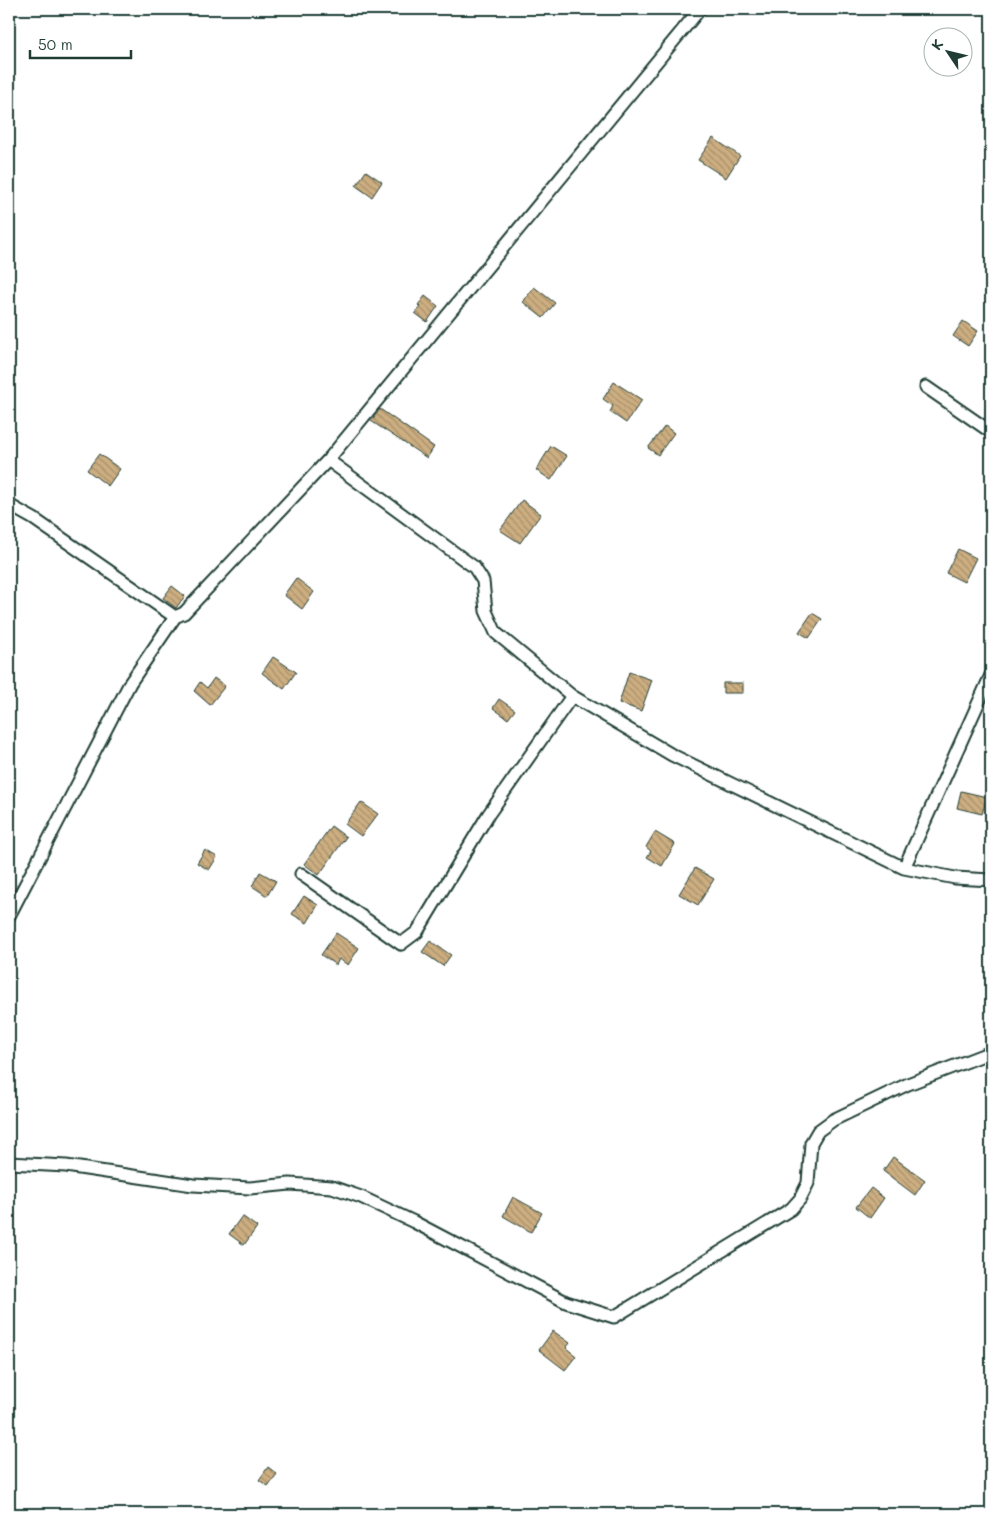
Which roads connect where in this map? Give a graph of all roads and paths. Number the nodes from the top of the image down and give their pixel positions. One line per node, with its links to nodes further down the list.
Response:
1 (700, 9): 4 (street)
2 (926, 387): 3 (street)
3 (991, 432)
4 (328, 460): 6 (street); 8 (street)
5 (9, 505): 6 (street)
6 (175, 617): 12 (street)
7 (991, 674): 9 (street)
8 (572, 696): 9 (street); 10 (street)
9 (904, 868): 11 (street)
10 (301, 874)
11 (991, 880)
12 (9, 916)
13 (991, 1052): 14 (street)
14 (9, 1163)

